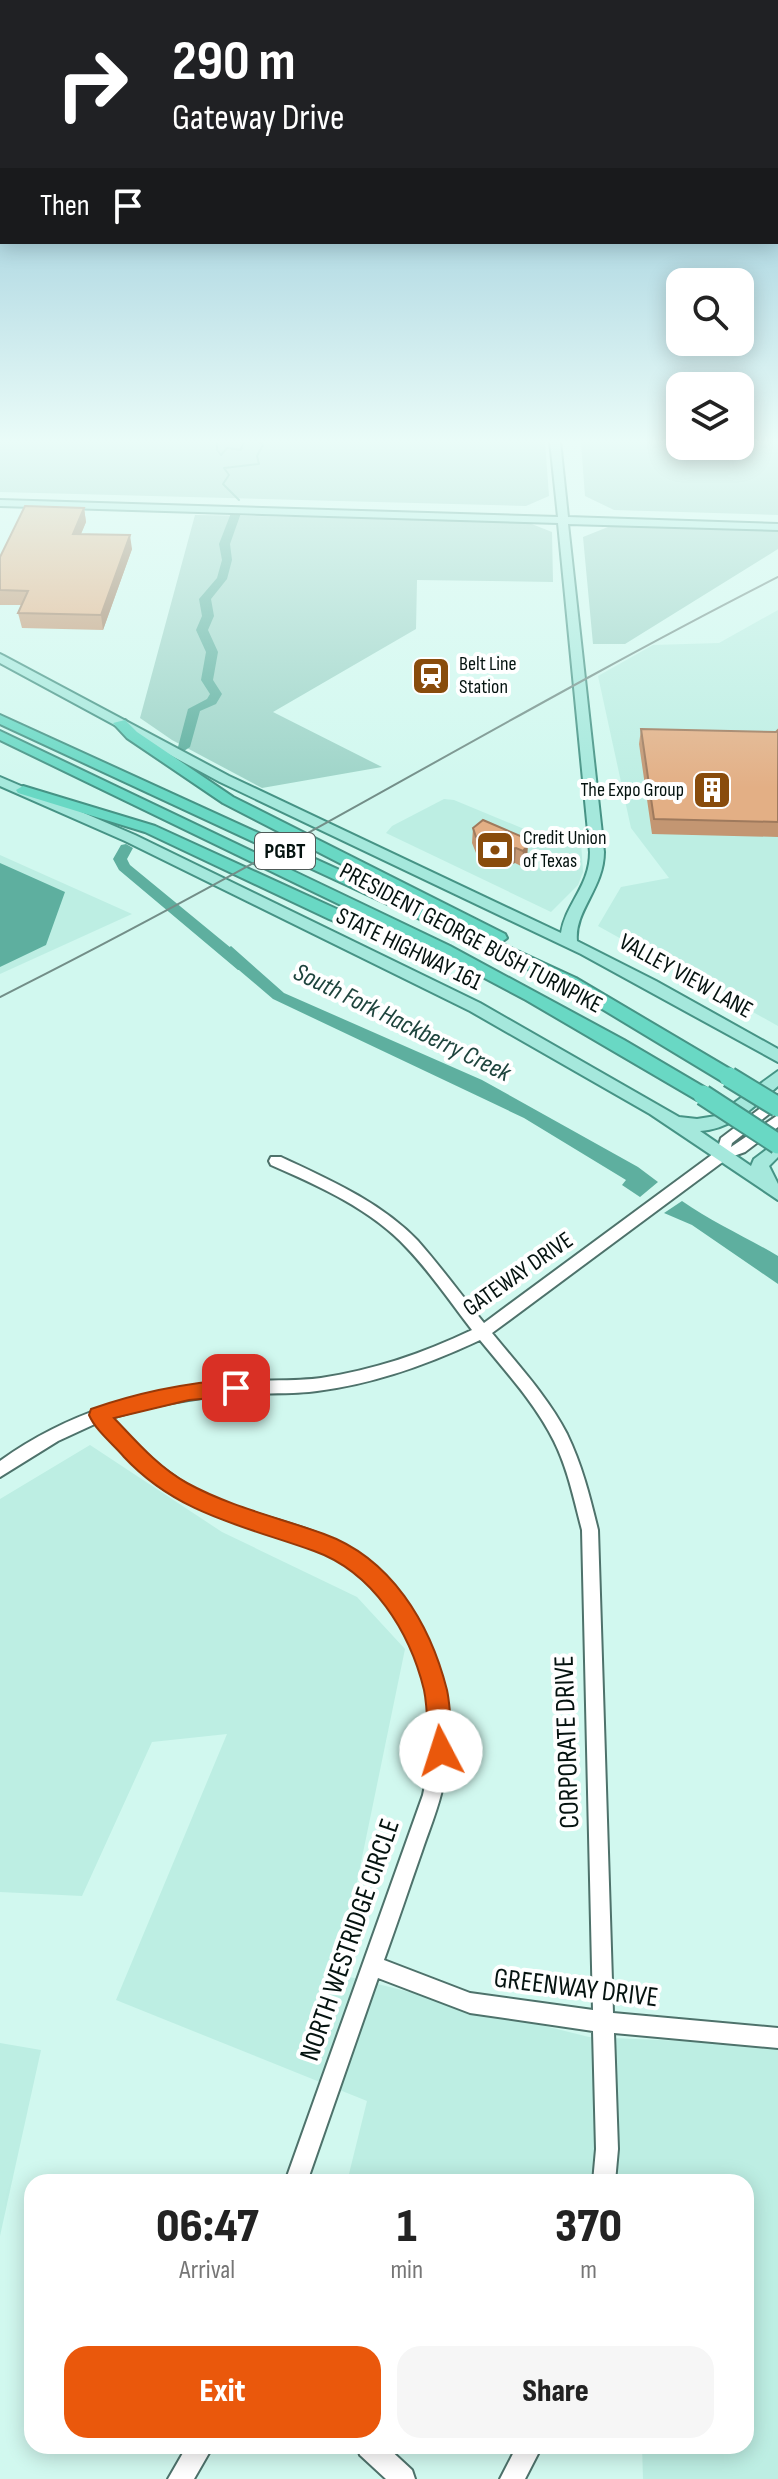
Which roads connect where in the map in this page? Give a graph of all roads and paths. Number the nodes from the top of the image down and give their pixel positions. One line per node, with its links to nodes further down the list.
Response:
1 (568, 557): 8 (main road)
2 (0, 658): 4 (main road)
3 (0, 719): 11 (highway, PRESIDENT GEORGE BUSH TURNPIKE / PGBT)
4 (120, 723): 9 (main road); 11 (highway)
5 (0, 735): 12 (highway, PRESIDENT GEORGE BUSH TURNPIKE / PGBT)
6 (0, 781): 7 (main road, STATE HIGHWAY 161)
7 (23, 790): 12 (highway); 17 (main road, STATE HIGHWAY 161)
8 (573, 915): 9 (main road); 10 (main road)
9 (534, 923): 10 (main road)
10 (570, 940): 13 (main road, VALLEY VIEW LANE)
11 (570, 982): 16 (highway, PRESIDENT GEORGE BUSH TURNPIKE / PGBT, bridge)
12 (557, 1009): 19 (highway, PRESIDENT GEORGE BUSH TURNPIKE / PGBT, bridge)
13 (778, 1056)
14 (778, 1077): 17 (main road)
15 (778, 1099): 20 (street, GATEWAY DRIVE)
16 (778, 1107)
17 (656, 1110): 20 (main road, STATE HIGHWAY 161)
18 (778, 1120): 20 (street, GATEWAY DRIVE)
19 (778, 1146): 22 (main road)
20 (723, 1154): 22 (main road, STATE HIGHWAY 161); 23 (street, GATEWAY DRIVE)
21 (276, 1161): 23 (street, CORPORATE DRIVE)
22 (774, 1190)
23 (484, 1331): 24 (street, GATEWAY DRIVE); 27 (street, CORPORATE DRIVE)
24 (99, 1415): 25 (street, GATEWAY DRIVE); 26 (street, NORTH WESTRIDGE CIRCLE)
25 (0, 1470)
26 (373, 1966): 27 (street, GREENWAY DRIVE); 29 (street, NORTH WESTRIDGE CIRCLE)
27 (604, 2022): 28 (street, GREENWAY DRIVE); 30 (street, CORPORATE DRIVE)
28 (778, 2038)
29 (299, 2174)
30 (605, 2174)
31 (196, 2454): 34 (street)
32 (377, 2454): 35 (street)
33 (526, 2454): 36 (street)
34 (180, 2479)
35 (403, 2479)
36 (512, 2479)

